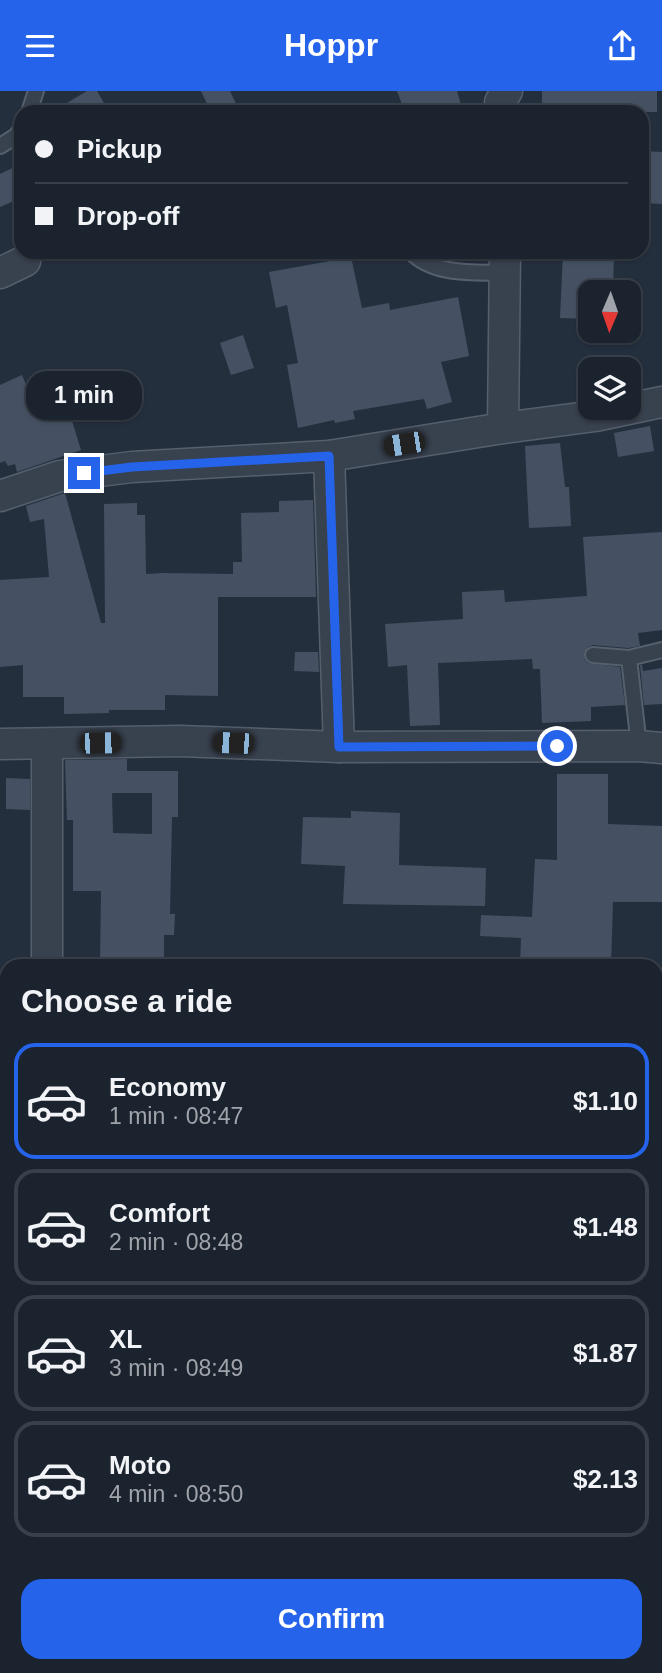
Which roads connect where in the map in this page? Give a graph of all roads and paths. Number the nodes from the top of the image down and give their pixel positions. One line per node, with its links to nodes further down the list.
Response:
1 (419, 259): 2 (lane)
2 (505, 262): 4 (street)
3 (662, 402): 4 (street)
4 (503, 428): 5 (street)
5 (329, 456): 6 (street); 12 (street)
6 (0, 496)
7 (662, 650): 9 (lane)
8 (593, 655): 9 (lane)
9 (629, 658): 13 (lane)
10 (0, 744): 11 (street)
11 (47, 744): 12 (street); 14 (street)
12 (339, 747): 13 (street)
13 (650, 747)
14 (47, 959)

